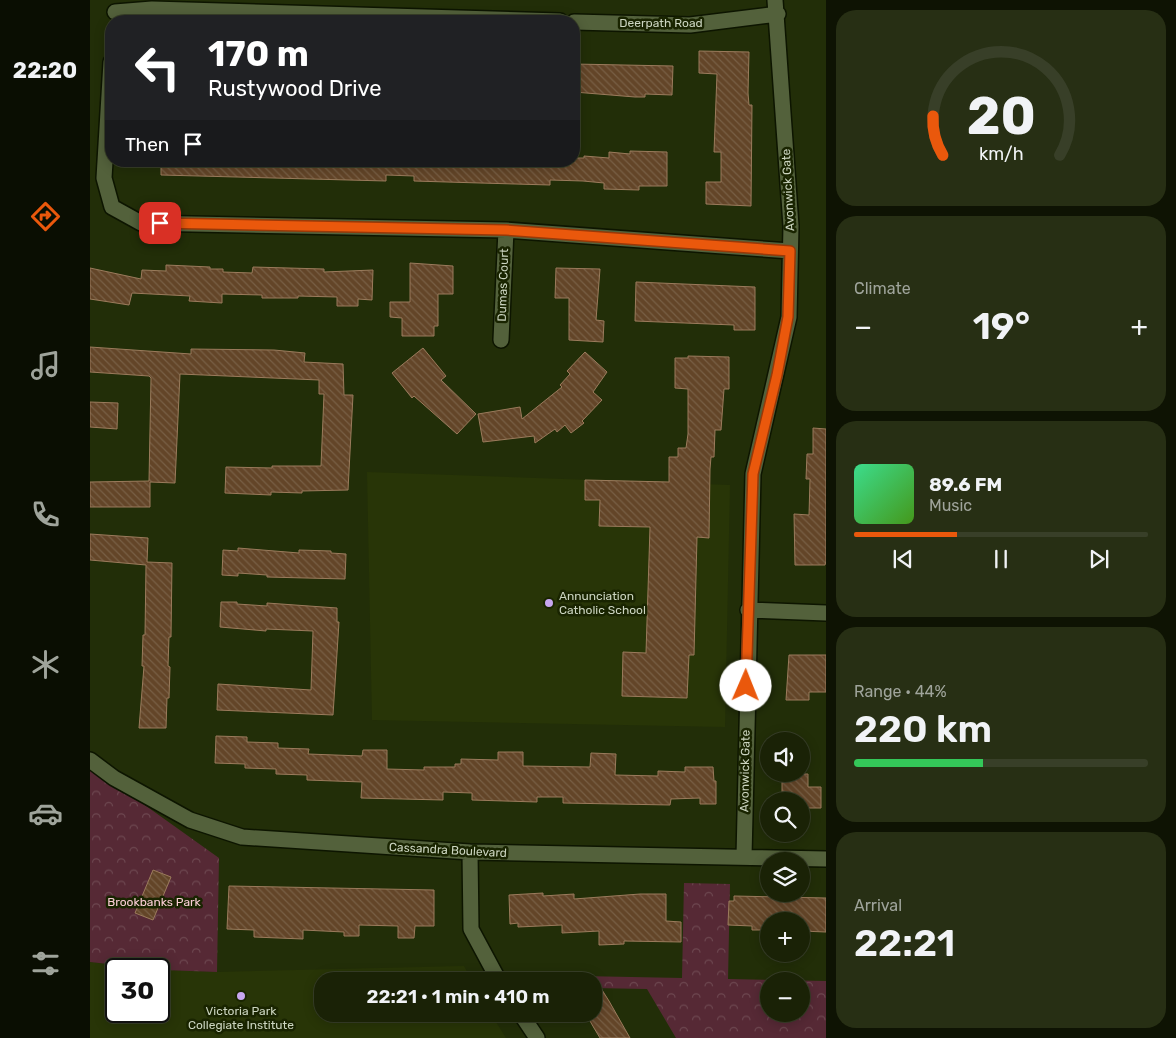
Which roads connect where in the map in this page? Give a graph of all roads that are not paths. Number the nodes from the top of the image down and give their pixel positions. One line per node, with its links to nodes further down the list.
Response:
1 (777, 7): 4 (street, Deerpath Road); 7 (street, Avonwick Gate)
2 (115, 11): 3 (street)
3 (356, 15)
4 (580, 22)
5 (105, 161): 6 (street)
6 (506, 230): 7 (street); 8 (street, Dumas Court)
7 (790, 251): 9 (street, Avonwick Gate)
8 (500, 340)
9 (748, 610): 10 (street); 13 (street, Avonwick Gate)
10 (826, 613)
11 (90, 760): 12 (street, Cassandra Boulevard)
12 (470, 852): 13 (street, Cassandra Boulevard); 15 (street)
13 (744, 856): 14 (street, Cassandra Boulevard)
14 (826, 859)
15 (494, 972)
16 (526, 1022): 17 (street)
17 (537, 1038)

